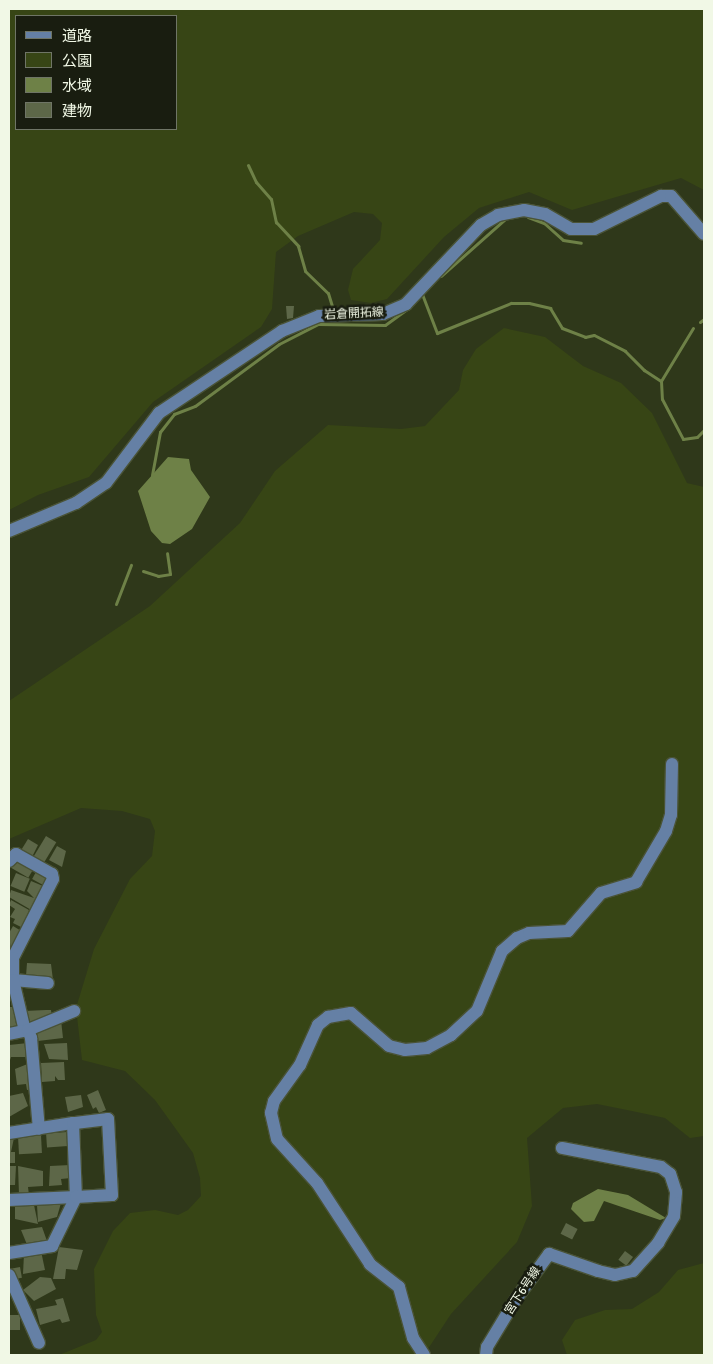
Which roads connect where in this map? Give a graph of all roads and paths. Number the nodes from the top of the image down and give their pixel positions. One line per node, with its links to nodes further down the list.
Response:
1 (704, 234): 2 (street, 岩倉開拓線)
2 (9, 531)
3 (672, 764): 20 (street)
4 (9, 861): 5 (street)
5 (11, 958): 6 (street)
6 (13, 980): 7 (street); 9 (street)
7 (48, 983)
8 (74, 1012): 9 (street)
9 (28, 1030): 10 (street); 12 (street)
10 (9, 1034)
11 (73, 1123): 12 (street); 15 (street); 15 (street)
12 (39, 1129): 13 (street)
13 (9, 1134)
14 (562, 1148): 21 (street, 宮下6号線)
15 (76, 1197): 16 (street); 17 (street)
16 (9, 1200)
17 (9, 1253)
18 (9, 1275): 19 (street)
19 (39, 1343)
20 (424, 1355)
21 (486, 1355)

